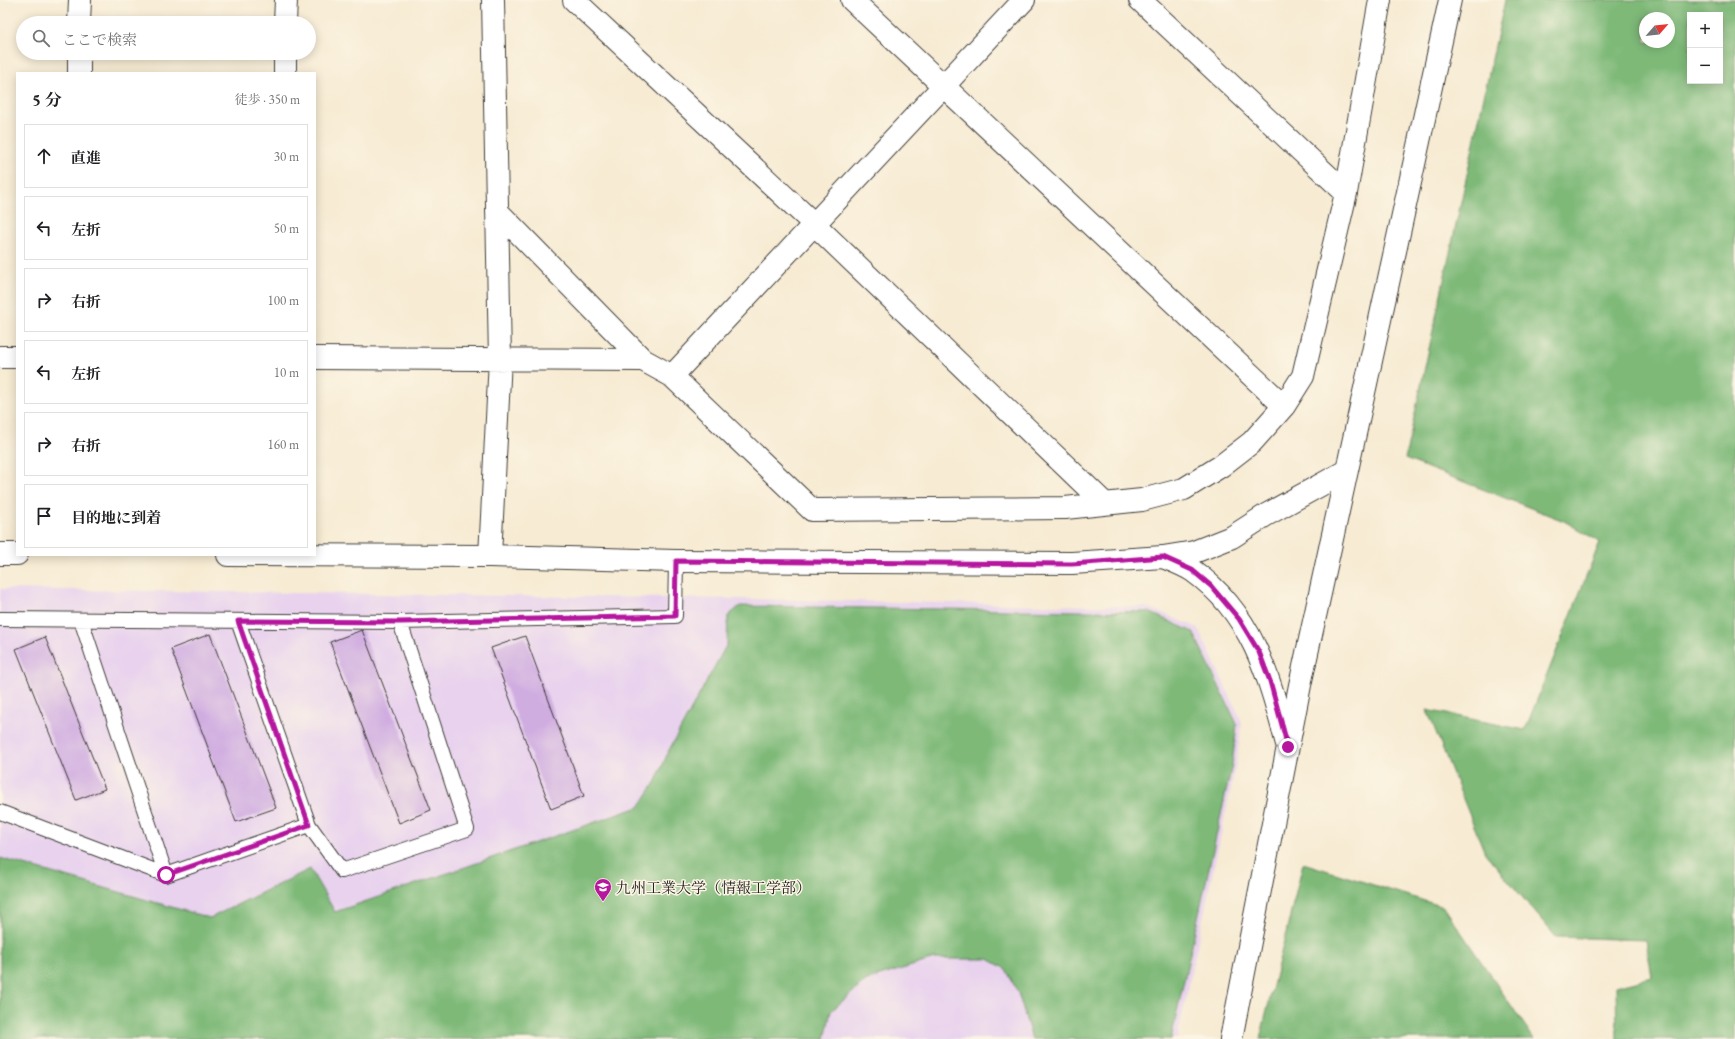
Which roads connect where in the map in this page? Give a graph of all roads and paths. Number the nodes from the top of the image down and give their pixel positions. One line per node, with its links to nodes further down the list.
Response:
1 (80, 0): 10 (street)
2 (286, 0): 11 (street)
3 (493, 0): 18 (street)
4 (574, 0): 19 (street)
5 (852, 0): 16 (street)
6 (1024, 0): 16 (street)
7 (1140, 0): 17 (street)
8 (1380, 0): 17 (street)
9 (1450, 0): 27 (street)
10 (80, 16)
11 (286, 16)
12 (79, 60): 14 (street)
13 (285, 60): 15 (street)
14 (79, 72)
15 (285, 72)
16 (943, 86): 19 (street); 26 (street)
17 (1346, 194): 26 (street)
18 (497, 211): 23 (street); 24 (street)
19 (814, 224): 25 (street); 28 (street)
20 (0, 357): 21 (street)
21 (16, 357)
22 (316, 358): 23 (street)
23 (500, 359): 24 (street); 32 (street)
24 (643, 360): 25 (street)
25 (672, 376): 28 (street)
26 (1284, 406): 28 (street)
27 (1346, 471): 33 (street); 39 (street)
28 (1105, 504)
29 (0, 554): 30 (street)
30 (16, 554)
31 (316, 555): 32 (street)
32 (490, 556): 34 (street)
33 (1163, 557): 34 (street); 39 (street)
34 (676, 561): 38 (lane)
35 (0, 619): 36 (lane)
36 (81, 620): 37 (lane); 42 (lane)
37 (238, 621): 38 (lane); 41 (lane)
38 (400, 622): 41 (lane)
39 (1288, 747): 43 (street)
40 (0, 812): 42 (lane)
41 (309, 825): 42 (lane)
42 (166, 875)
43 (1231, 1039)

